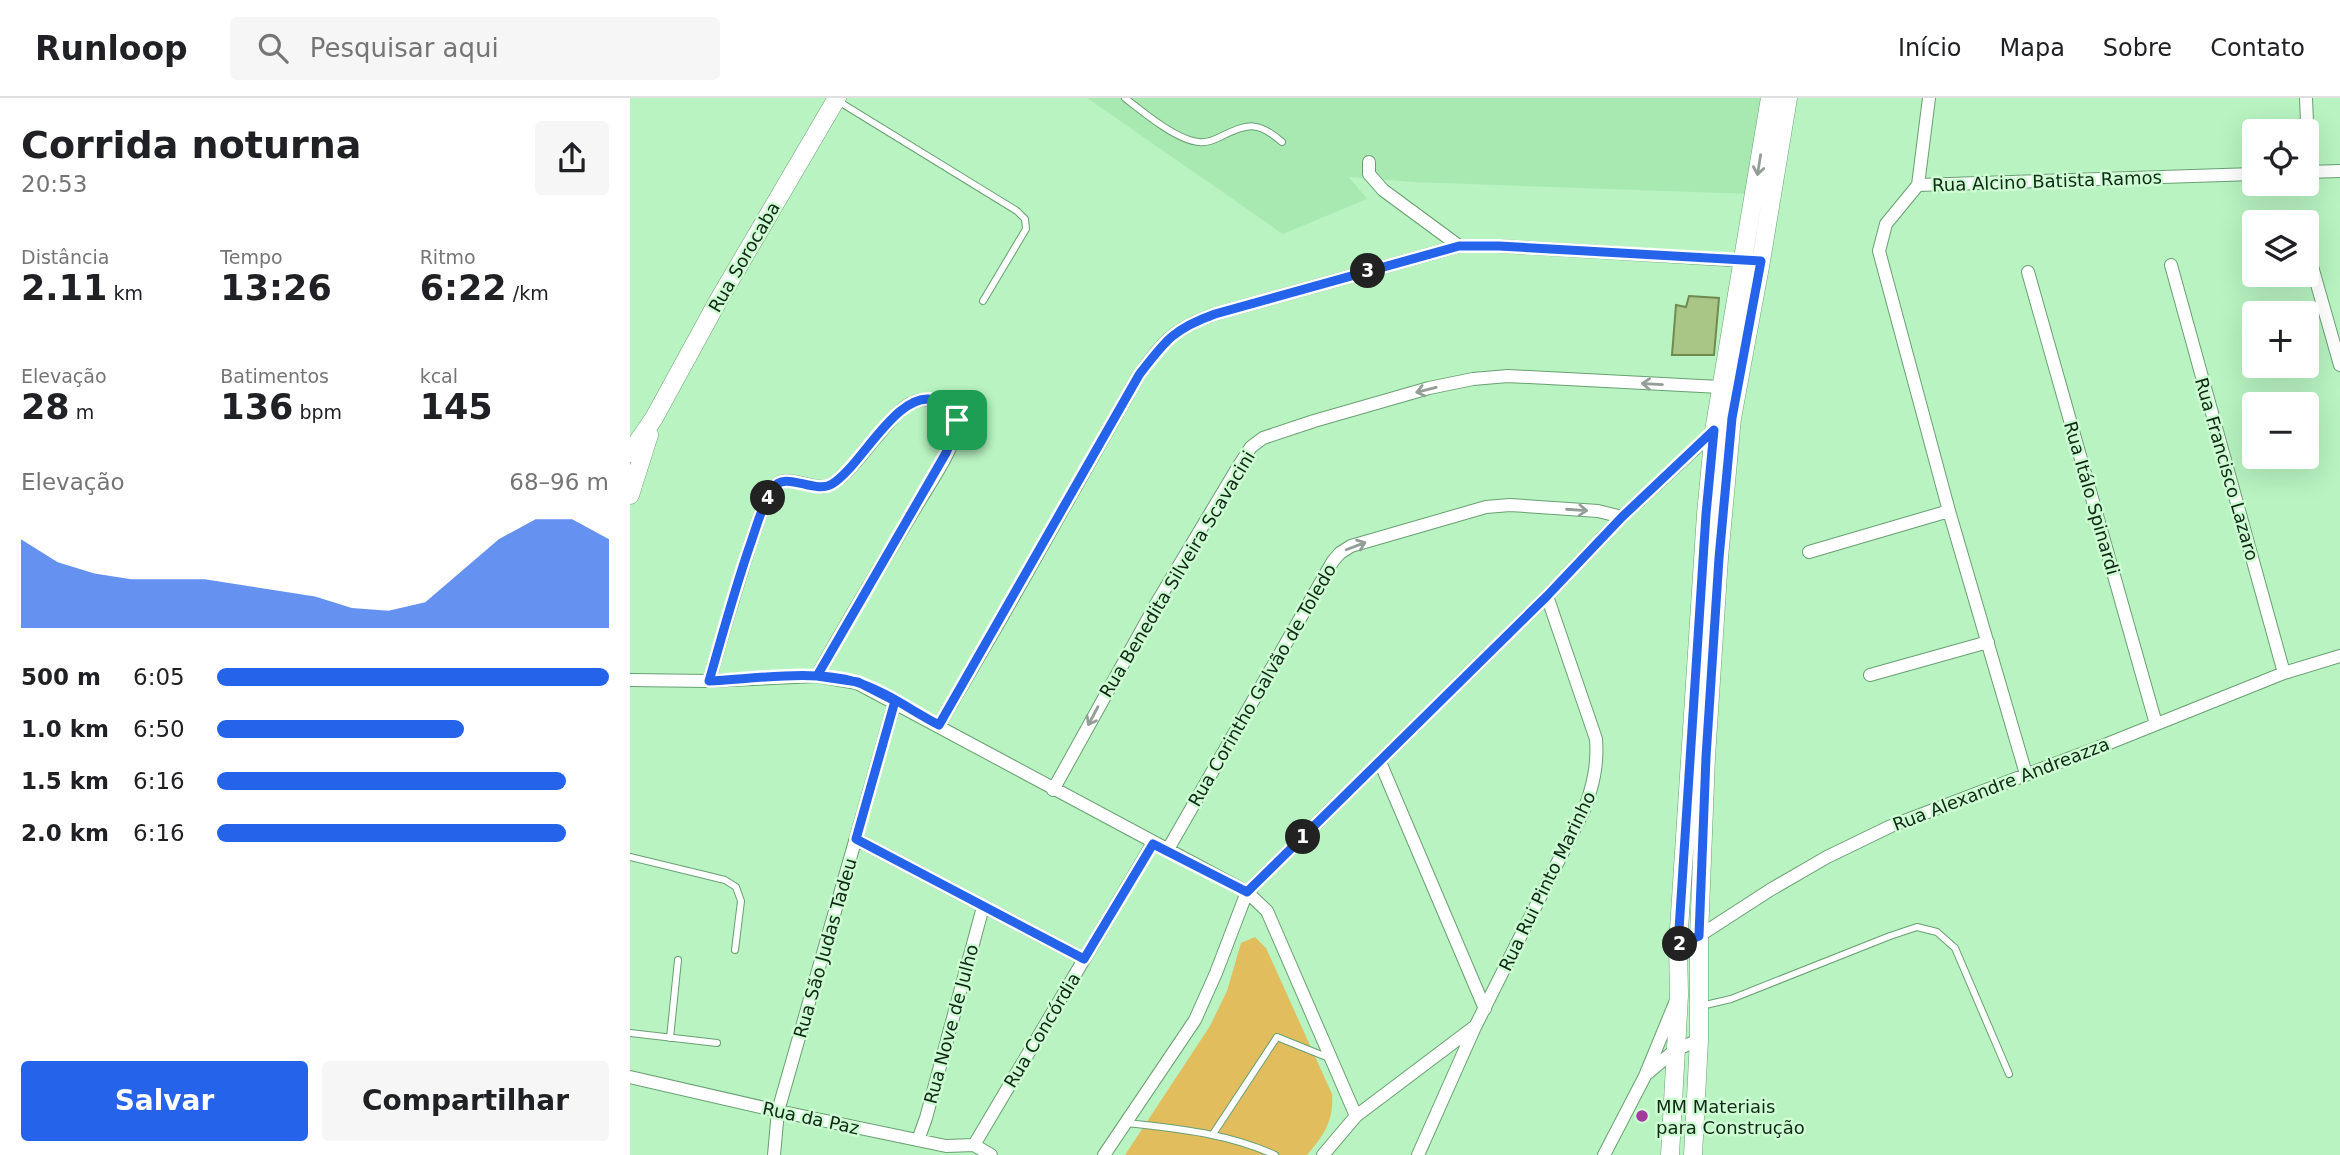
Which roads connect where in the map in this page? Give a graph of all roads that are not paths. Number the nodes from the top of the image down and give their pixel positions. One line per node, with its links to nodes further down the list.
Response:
1 (1125, 98): 8 (lane)
2 (1770, 98): 15 (main road, one-way to 15)
3 (1788, 98): 15 (main road)
4 (1929, 98): 13 (street)
5 (2306, 98): 7 (street)
6 (837, 99): 19 (lane); 22 (main road, Rua Sorocaba)
7 (2307, 119)
8 (1282, 142)
9 (1369, 162): 14 (street)
10 (2340, 171): 11 (street)
11 (2319, 172)
12 (2242, 174): 13 (street, Rua Alcino Batista Ramos)
13 (1918, 185): 26 (street, Rua Alcino Batista Ramos)
14 (1459, 246): 15 (street); 39 (street)
15 (1752, 261): 21 (main road); 49 (main road)
16 (2171, 265): 32 (street, Rua Francisco Lazaro)
17 (2028, 272): 38 (street, Rua Itálo Spinardi)
18 (2318, 287): 20 (street)
19 (983, 301)
20 (2340, 365)
21 (1720, 387): 23 (main road); 42 (street, Rua Benedita Silveira Scavacini, one-way to 42)
22 (654, 418): 24 (main road, Rua Sorocaba); 25 (main road, Rua Sorocaba)
23 (1714, 430): 27 (street); 50 (main road)
24 (630, 453)
25 (630, 495)
26 (1949, 511): 28 (street); 30 (street)
27 (1622, 517): 29 (street); 45 (street, Rua Corintho Galvão de Toledo, one-way to 27)
28 (1809, 552)
29 (1547, 596): 40 (street); 56 (street, Rua Rui Pinto Marinho)
30 (1988, 642): 33 (street); 41 (street)
31 (2340, 656): 32 (street, Rua Alexandre Andreazza)
32 (2284, 673): 38 (street, Rua Alexandre Andreazza)
33 (1870, 675)
34 (817, 676): 36 (street); 36 (street); 37 (street)
35 (630, 680): 36 (street)
36 (709, 681)
37 (895, 701): 39 (street); 43 (street, Rua São Judas Tadeu)
38 (2156, 724): 41 (street, Rua Alexandre Andreazza)
39 (939, 725): 42 (street)
40 (1380, 762): 47 (street); 56 (street)
41 (2026, 774): 49 (street, Rua Alexandre Andreazza)
42 (1054, 790): 44 (street)
43 (856, 839): 48 (street); 67 (street, Rua São Judas Tadeu)
44 (1153, 844): 45 (street); 52 (street, Rua Concórdia)
45 (1167, 851): 47 (street)
46 (630, 857): 51 (lane)
47 (1247, 892): 63 (street); 69 (street)
48 (983, 907): 52 (street); 71 (street, Rua Nove de Julho)
49 (1699, 936): 50 (street, Rua Alexandre Andreazza); 55 (main road)
50 (1678, 945): 54 (main road)
51 (735, 950)
52 (1084, 959): 72 (street, Rua Concórdia)
53 (678, 960): 59 (lane)
54 (1679, 995): 62 (main road); 65 (street)
55 (1699, 1006): 60 (main road); 64 (lane)
56 (1485, 1009): 57 (street, Rua Rui Pinto Marinho)
57 (1475, 1027): 68 (street); 79 (street, Rua Rui Pinto Marinho)
58 (630, 1033): 59 (lane)
59 (670, 1038): 61 (lane)
60 (1699, 1040): 62 (street); 82 (main road)
61 (717, 1043)
62 (1675, 1050): 65 (street); 81 (main road)
63 (1331, 1059): 68 (street); 70 (lane)
64 (2009, 1074)
65 (1645, 1076): 80 (street)
66 (630, 1077): 67 (street, Rua da Paz)
67 (778, 1111): 71 (street, Rua da Paz); 74 (street, Rua São Judas Tadeu)
68 (1356, 1116): 78 (street)
69 (1125, 1123): 70 (lane); 76 (street)
70 (1213, 1134): 77 (lane)
71 (918, 1140): 73 (street, Rua da Paz)
72 (974, 1145): 73 (street, Rua da Paz); 75 (street)
73 (945, 1151)
74 (774, 1155)
75 (990, 1155)
76 (1104, 1155)
77 (1275, 1155)
78 (1323, 1155)
79 (1418, 1155)
80 (1604, 1155)
81 (1670, 1155)
82 (1693, 1155)

